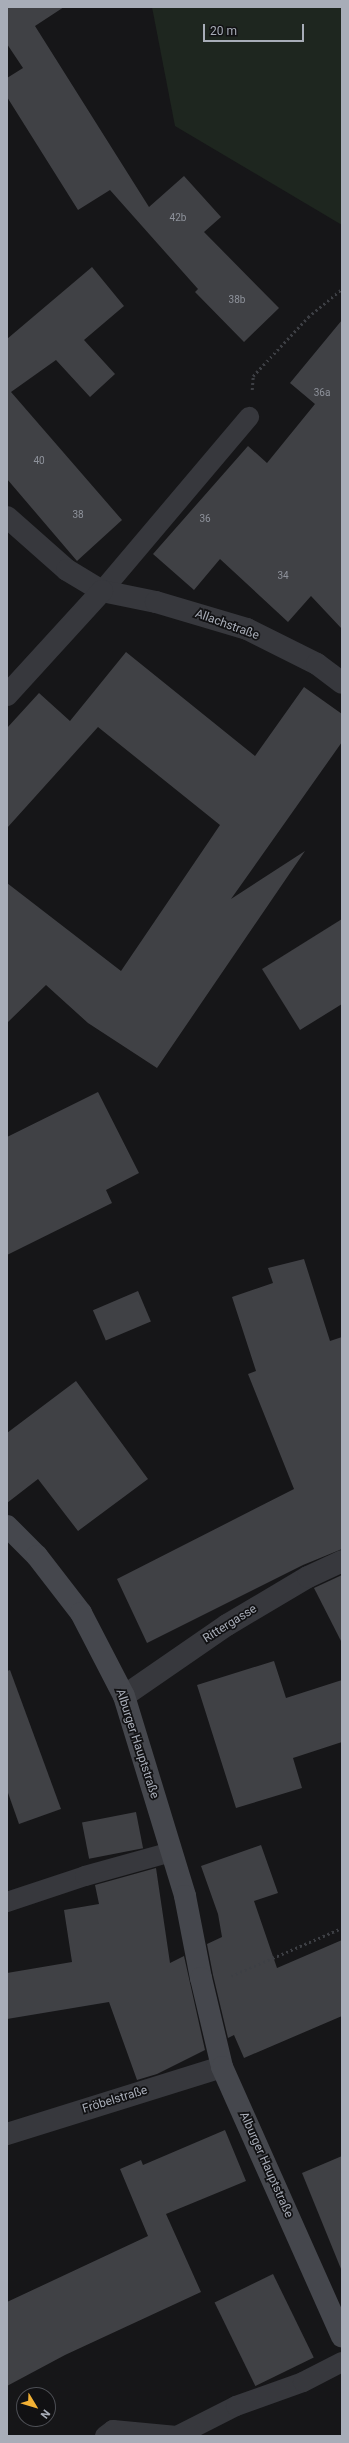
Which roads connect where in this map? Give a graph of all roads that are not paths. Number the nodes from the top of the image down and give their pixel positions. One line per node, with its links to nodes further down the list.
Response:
1 (249, 417): 3 (lane)
2 (7, 517): 3 (street, Allachstraße)
3 (102, 591): 4 (street, Allachstraße); 5 (street)
4 (342, 683)
5 (7, 695)
6 (7, 1526): 8 (street, Alburger Hauptstraße)
7 (342, 1561): 8 (street, Rittergasse)
8 (124, 1696): 9 (street, Alburger Hauptstraße)
9 (171, 1852): 10 (lane); 11 (street, Alburger Hauptstraße)
10 (7, 1902)
11 (222, 2067): 12 (street, Fröbelstraße); 13 (street, Alburger Hauptstraße)
12 (7, 2134)
13 (342, 2337)
14 (342, 2362): 15 (lane)
15 (105, 2436)

